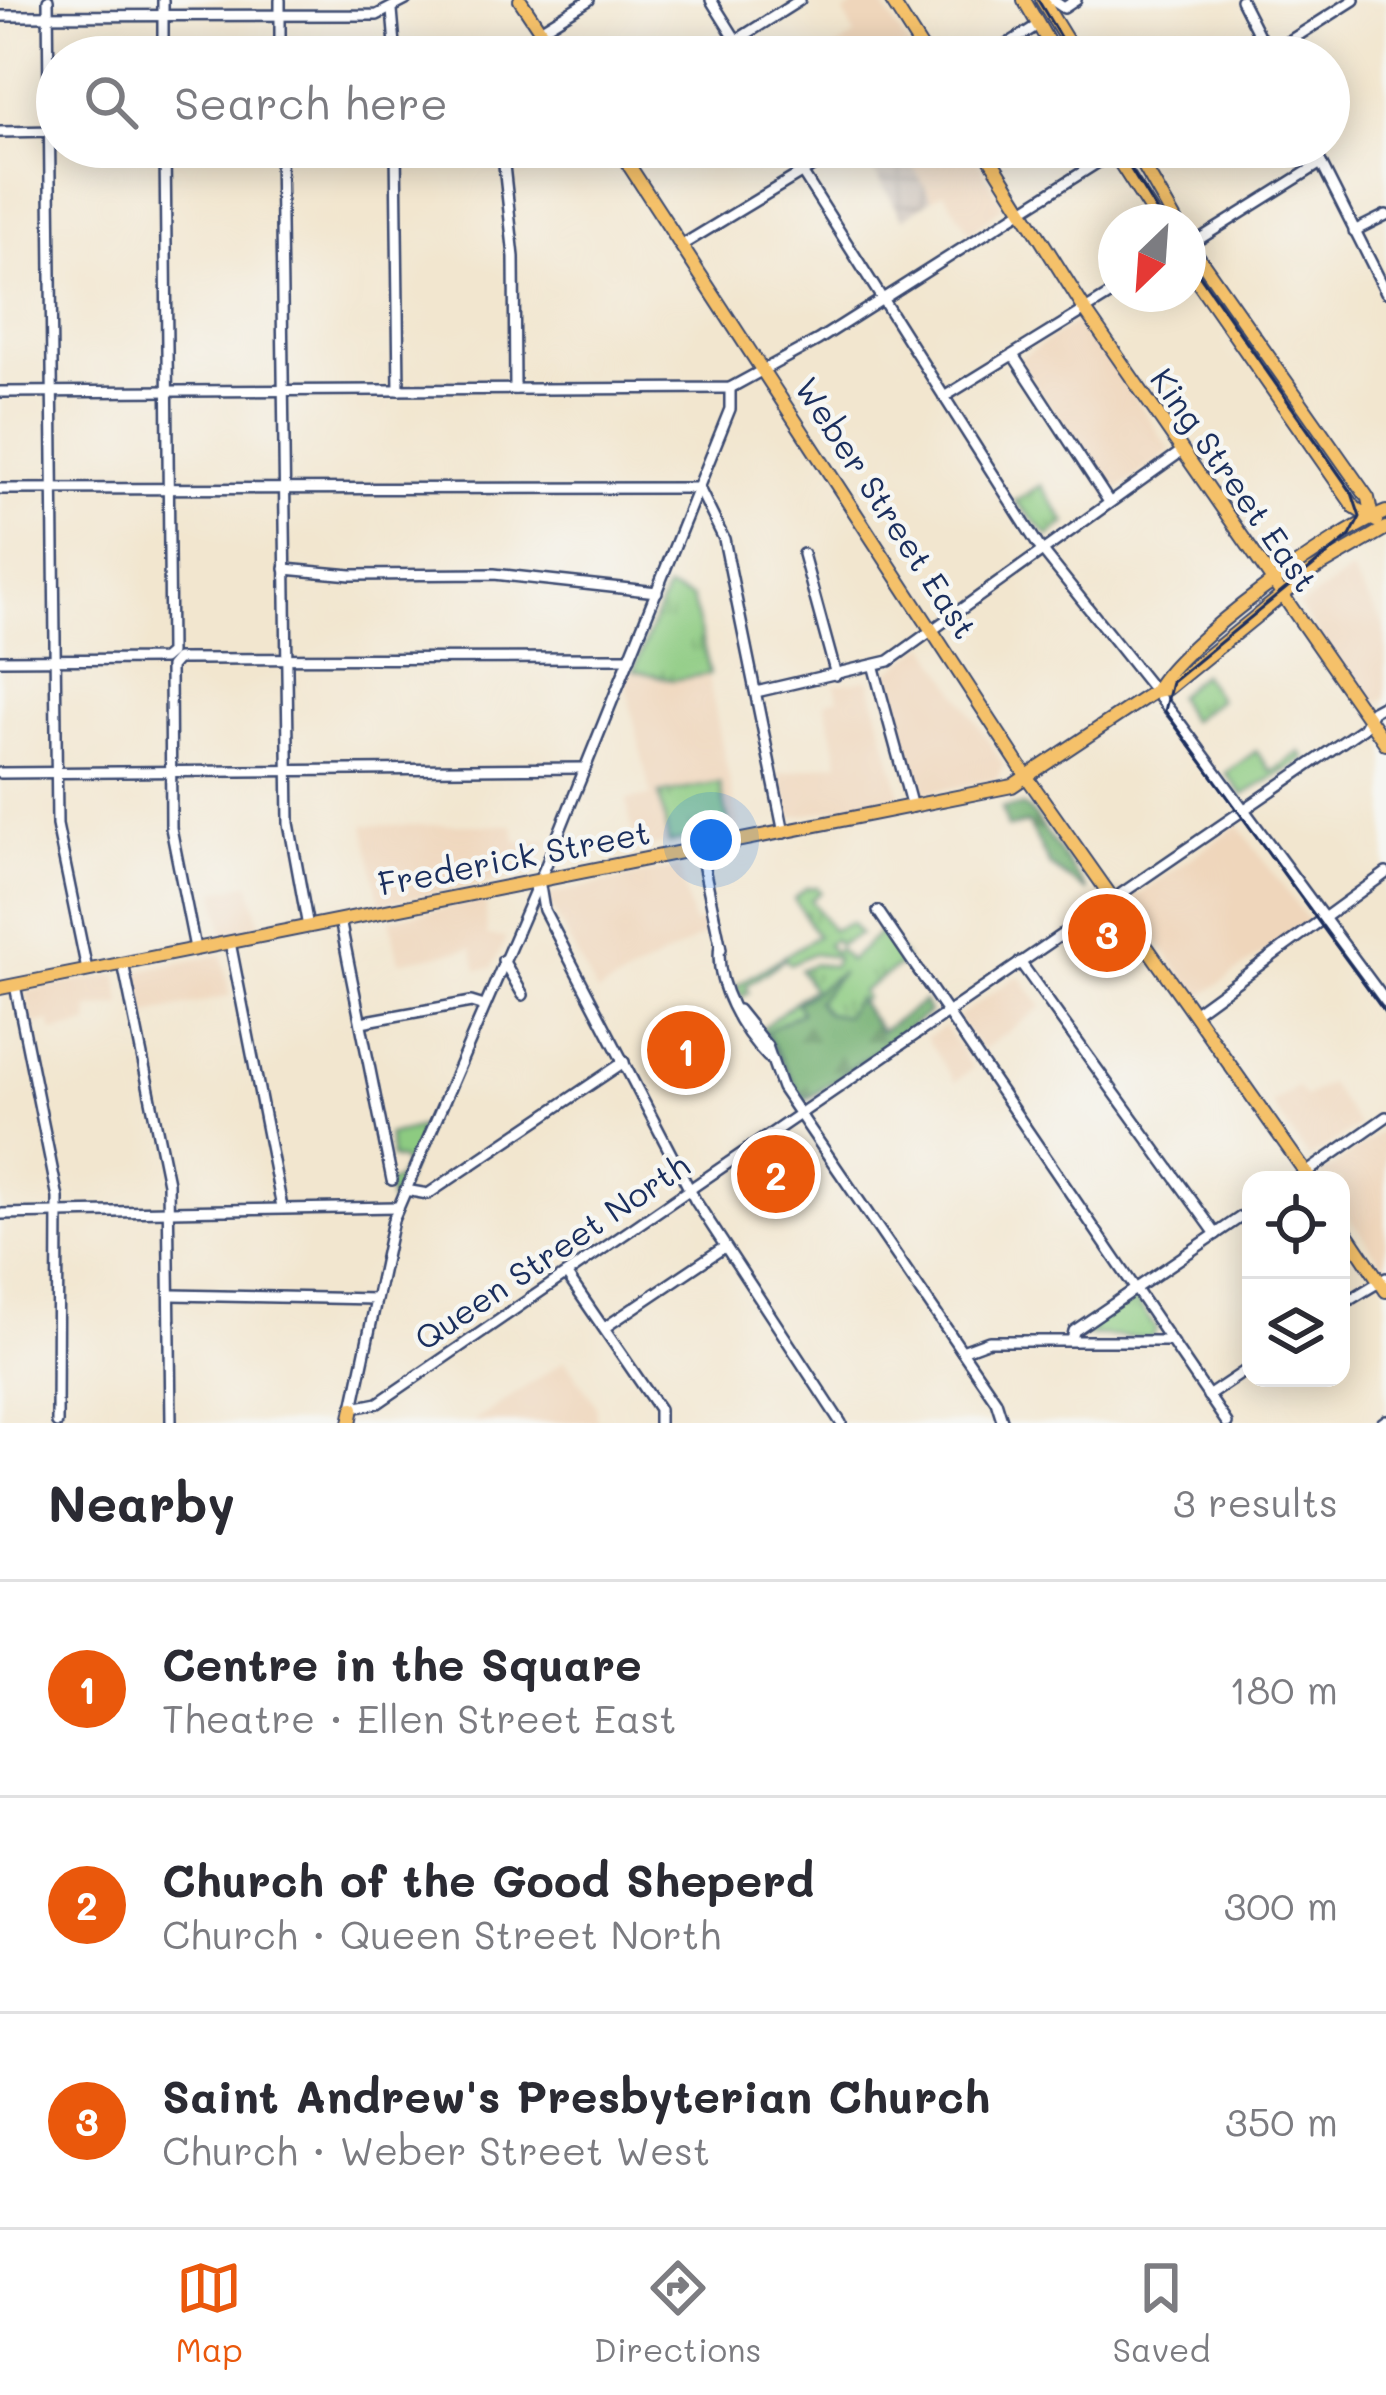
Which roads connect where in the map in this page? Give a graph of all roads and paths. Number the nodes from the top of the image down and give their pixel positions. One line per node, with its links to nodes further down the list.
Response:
1 (48, 0): 20 (street)
2 (163, 0): 18 (street)
3 (280, 0): 17 (street)
4 (406, 0): 16 (street)
5 (520, 0): 22 (main road)
6 (589, 0): 22 (street)
7 (711, 0): 28 (street)
8 (800, 0): 29 (street)
9 (891, 0): 30 (main road)
10 (1024, 0): 21 (main road)
11 (1042, 0): 33 (main road)
12 (1052, 0): 13 (street)
13 (1076, 0)
14 (1240, 0): 34 (street)
15 (1354, 0): 35 (street)
16 (392, 10): 17 (street); 26 (street)
17 (280, 14): 18 (street); 25 (street)
18 (163, 15): 20 (street); 24 (street)
19 (0, 16): 20 (street)
20 (48, 16): 23 (street)
21 (1038, 25): 31 (street); 32 (main road)
22 (540, 30): 27 (main road)
23 (49, 36)
24 (164, 36)
25 (280, 36)
26 (394, 36)
27 (544, 36)
28 (734, 36)
29 (742, 36)
30 (914, 36)
31 (1020, 36)
32 (1045, 36)
33 (1064, 36)
34 (1257, 36)
35 (1298, 36)
36 (0, 132): 37 (street)
37 (36, 132)
38 (53, 168): 74 (street)
39 (165, 168): 72 (street)
40 (280, 168): 70 (street)
41 (396, 168): 71 (street)
42 (504, 168): 69 (street)
43 (631, 168): 59 (main road, Weber Street East)
44 (799, 168): 52 (street)
45 (810, 168): 52 (street)
46 (996, 168): 55 (main road, King Street East)
47 (1087, 168): 55 (street)
48 (1126, 168): 53 (main road)
49 (1145, 168): 54 (main road)
50 (1313, 168): 58 (street)
51 (1323, 168): 57 (street)
52 (802, 173): 59 (street); 63 (street)
53 (1147, 204)
54 (1166, 204)
55 (1023, 211): 63 (street); 65 (main road, King Street East)
56 (1386, 215): 57 (street)
57 (1354, 230): 61 (street)
58 (1206, 233)
59 (682, 245): 67 (main road, Weber Street East)
60 (1206, 267): 84 (main road)
61 (1386, 292)
62 (1206, 294): 83 (main road)
63 (881, 300): 67 (street); 75 (street)
64 (1098, 302): 65 (street)
65 (1084, 310): 66 (street); 76 (main road, King Street East)
66 (1013, 355): 75 (street); 82 (street)
67 (763, 367): 68 (street); 93 (main road, Weber Street East)
68 (730, 388): 69 (street); 78 (street)
69 (515, 389): 71 (street)
70 (284, 390): 71 (street); 72 (street); 77 (street)
71 (399, 390)
72 (168, 391): 74 (street); 81 (street)
73 (0, 392): 74 (street)
74 (52, 393): 80 (street)
75 (944, 397): 87 (street)
76 (1182, 452): 82 (street); 90 (main road, King Street East)
77 (285, 487): 78 (street); 81 (street); 89 (street)
78 (699, 488): 91 (street); 101 (street)
79 (0, 489): 80 (street)
80 (53, 489): 81 (street); 95 (street)
81 (168, 489): 96 (street)
82 (1109, 502): 87 (street)
83 (1355, 508): 84 (main road); 85 (main road)
84 (1379, 515): 85 (main road, Frederick Street); 86 (main road)
85 (1353, 524): 90 (main road, Frederick Street)
86 (1385, 529): 92 (main road, Frederick Street)
87 (1043, 551): 93 (street); 102 (street)
88 (803, 554): 100 (street)
89 (285, 569): 91 (street); 98 (street)
90 (1273, 583): 92 (main road, King Street East); 102 (main road, Frederick Street)
91 (657, 592): 94 (street)
92 (1282, 596): 102 (main road, Frederick Street); 104 (main road, King Street East)
93 (933, 630): 99 (street); 111 (main road, Weber Street East)
94 (630, 658): 98 (street); 106 (street)
95 (54, 659): 96 (street); 97 (street); 108 (street)
96 (170, 659): 98 (street); 109 (street)
97 (0, 660)
98 (287, 660): 107 (street)
99 (874, 668): 100 (street); 113 (street)
100 (836, 675): 101 (street)
101 (756, 692): 114 (street)
102 (1154, 692): 111 (main road, Frederick Street); 112 (street)
103 (1386, 704): 104 (street, Queen Street North)
104 (1368, 719): 105 (main road, King Street East); 112 (street, Queen Street North)
105 (1386, 744)
106 (584, 768): 107 (street); 117 (street)
107 (287, 770): 109 (street); 124 (street)
108 (55, 772): 109 (street); 110 (street); 130 (street)
109 (171, 772): 126 (street)
110 (0, 773)
111 (1029, 780): 113 (main road, Frederick Street); 118 (main road, Weber Street East)
112 (1243, 807): 118 (street, Queen Street North); 122 (street)
113 (912, 808): 114 (main road, Frederick Street)
114 (784, 832): 115 (main road, Frederick Street)
115 (700, 849): 117 (main road, Frederick Street); 140 (street)
116 (1386, 872): 122 (street)
117 (539, 880): 119 (street); 121 (street); 123 (main road, Frederick Street)
118 (1113, 897): 128 (street, Queen Street North); 136 (main road, Weber Street East)
119 (544, 910): 121 (street); 139 (street)
120 (878, 910): 137 (street)
121 (523, 911): 127 (street)
122 (1325, 918): 134 (street); 136 (street)
123 (340, 920): 124 (main road, Frederick Street); 138 (street)
124 (308, 927): 125 (main road, Frederick Street)
125 (230, 942): 126 (main road, Frederick Street); 147 (street)
126 (195, 948): 129 (main road, Frederick Street)
127 (503, 960): 133 (street); 135 (street)
128 (1020, 962): 137 (street, Queen Street North); 153 (street)
129 (123, 963): 130 (main road, Frederick Street); 149 (street)
130 (87, 970): 131 (main road, Frederick Street)
131 (15, 985): 132 (main road, Frederick Street); 151 (street)
132 (0, 988)
133 (523, 994)
134 (1386, 1002)
135 (484, 1006): 138 (street); 145 (street)
136 (1195, 1012): 142 (main road, Weber Street East)
137 (947, 1013): 140 (street, Queen Street North); 158 (street)
138 (361, 1022): 144 (street)
139 (624, 1062): 145 (street); 146 (street)
140 (801, 1115): 146 (street, Queen Street North); 165 (street)
141 (1386, 1117): 143 (street)
142 (1299, 1171)
143 (1313, 1171)
144 (392, 1180)
145 (405, 1190): 148 (street)
146 (691, 1191): 155 (street); 156 (street, Queen Street North)
147 (282, 1207): 148 (street); 149 (street)
148 (398, 1207): 160 (street)
149 (171, 1211): 151 (street); 159 (street)
150 (0, 1214): 151 (street)
151 (58, 1214): 169 (street)
152 (1242, 1216): 153 (street)
153 (1216, 1234): 158 (street)
154 (1350, 1237): 157 (main road)
155 (723, 1247): 162 (street); 172 (street)
156 (567, 1275): 162 (street); 168 (street, Queen Street North)
157 (1384, 1283): 161 (street)
158 (1135, 1289): 163 (street); 164 (street)
159 (172, 1295): 160 (street); 170 (street)
160 (375, 1298): 168 (street)
161 (1350, 1300)
162 (604, 1328): 171 (street)
163 (1072, 1340): 164 (street); 165 (street)
164 (1170, 1341): 167 (street)
165 (962, 1351): 173 (street)
166 (1242, 1372): 167 (street)
167 (1208, 1396): 174 (street)
168 (351, 1416)
169 (57, 1423)
170 (171, 1423)
171 (659, 1423)
172 (841, 1423)
173 (1003, 1423)
174 (1227, 1423)

